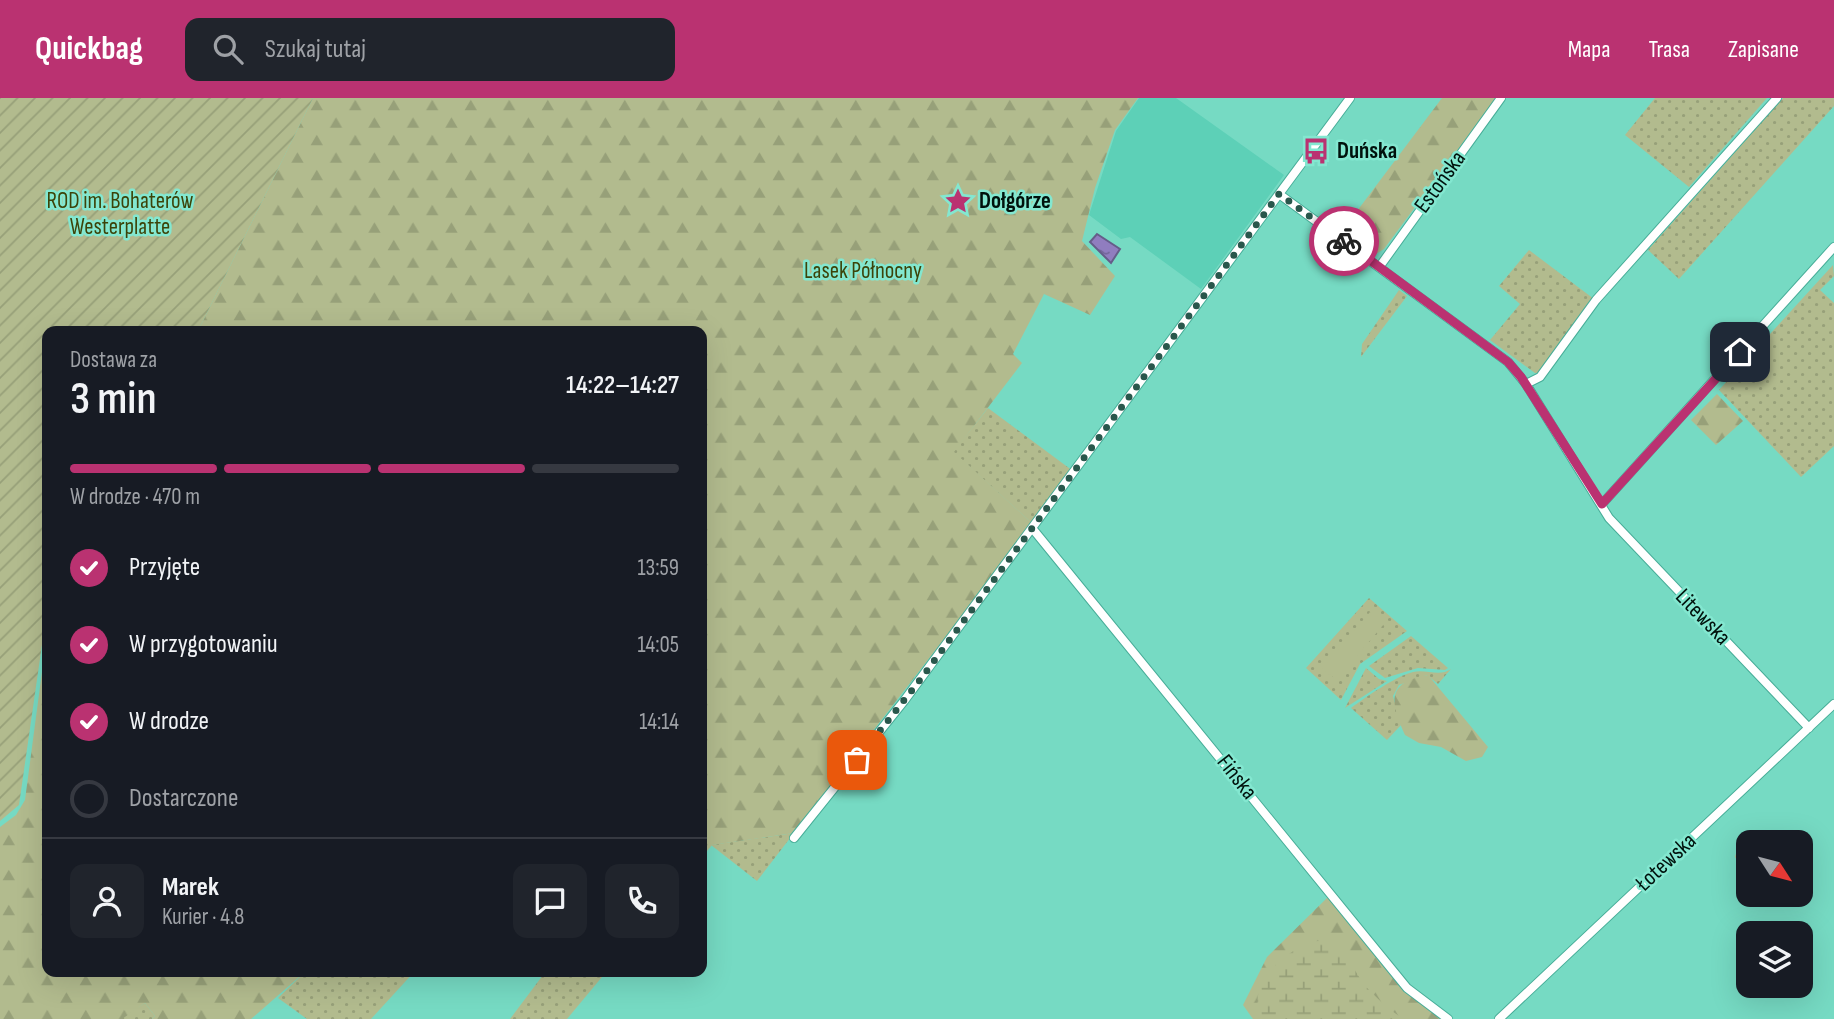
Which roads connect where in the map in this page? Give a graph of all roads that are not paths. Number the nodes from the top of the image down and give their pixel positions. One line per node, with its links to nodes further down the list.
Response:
1 (1350, 98): 4 (street)
2 (1501, 98): 6 (street, Estońska)
3 (1777, 98): 7 (street)
4 (1279, 194): 6 (street); 9 (street)
5 (1834, 247): 8 (street)
6 (1380, 266): 7 (street)
7 (1526, 384): 8 (street)
8 (1602, 504): 11 (street, Litewska)
9 (1032, 528): 12 (street); 13 (street, Fińska)
10 (1834, 704): 11 (street, Łotewska)
11 (1809, 728): 14 (street, Łotewska)
12 (794, 838)
13 (1448, 1019)
14 (1499, 1019)

